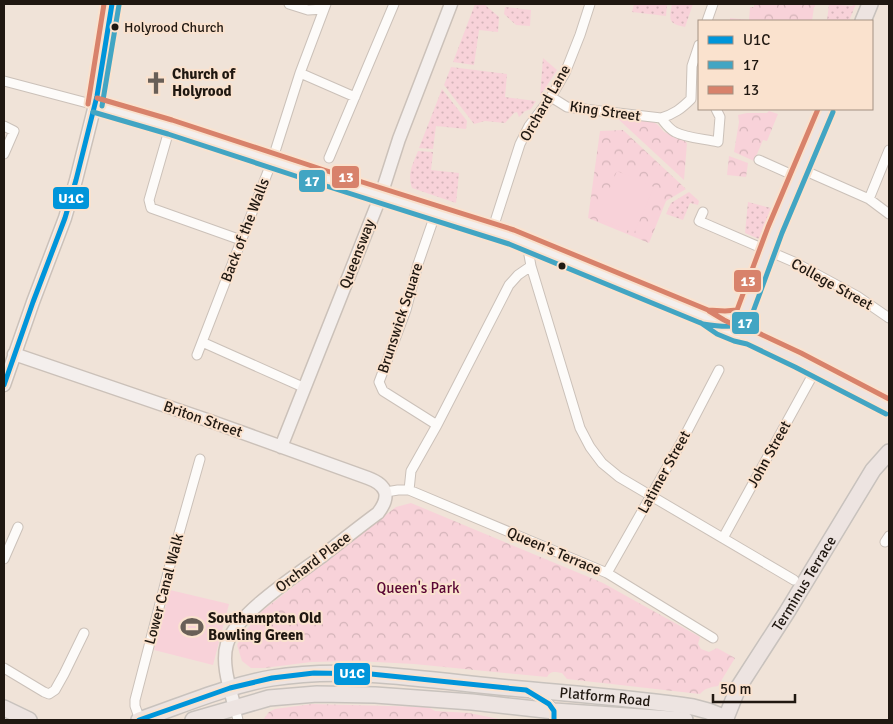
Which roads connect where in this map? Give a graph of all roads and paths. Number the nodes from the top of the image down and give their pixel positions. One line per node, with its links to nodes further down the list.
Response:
1 (112, 4): 18 (street)
2 (289, 4): 8 (street)
3 (394, 4): 15 (street)
4 (451, 4): 30 (street, Queensway)
5 (590, 4): 16 (street, Orchard Lane)
6 (713, 4): 9 (street)
7 (870, 4): 10 (main road)
8 (325, 6): 13 (street, Back of the Walls)
9 (707, 20)
10 (863, 20)
11 (698, 52): 12 (street, King Street)
12 (696, 67): 17 (street, King Street)
13 (300, 73): 15 (street); 28 (street, Back of the Walls)
14 (4, 81): 18 (street)
15 (355, 97): 26 (street)
16 (551, 97): 21 (street, King Street); 35 (street, Orchard Lane)
17 (695, 100): 21 (street, King Street)
18 (95, 105): 23 (street); 45 (street)
19 (716, 110): 21 (street, King Street)
20 (826, 110): 29 (main road)
21 (661, 118)
22 (4, 126): 25 (street)
23 (170, 127): 28 (street); 36 (street)
24 (889, 150): 31 (street)
25 (4, 154)
26 (330, 158)
27 (759, 160): 29 (street)
28 (272, 161): 30 (street); 36 (street, Back of the Walls)
29 (799, 173): 31 (street); 38 (main road)
30 (380, 195): 32 (street); 50 (street, Queensway)
31 (869, 198): 34 (street)
32 (436, 212): 35 (street); 52 (street, Brunswick Square)
33 (703, 212): 38 (street, College Street)
34 (889, 214)
35 (492, 230): 37 (street)
36 (241, 240): 44 (street, Back of the Walls)
37 (530, 244): 39 (street); 41 (street)
38 (769, 250): 40 (main road); 42 (street, College Street)
39 (531, 266): 52 (street); 58 (street)
40 (743, 316): 41 (street); 43 (main road)
41 (706, 317): 43 (street)
42 (889, 318)
43 (749, 337): 47 (main road)
44 (202, 342): 46 (street, Back of the Walls); 50 (street)
45 (14, 354): 49 (street); 53 (street, Briton Street)
46 (196, 354)
47 (816, 369): 51 (main road); 60 (street, John Street)
48 (720, 370): 58 (street, Latimer Street)
49 (4, 384)
50 (305, 388): 53 (street, Queensway)
51 (889, 407)
52 (438, 425): 56 (street)
53 (281, 447): 57 (street, Briton Street)
54 (889, 452): 76 (main road, Terminus Terrace)
55 (200, 459): 73 (street, Lower Canal Walk)
56 (408, 490): 57 (street, Queen's Terrace); 62 (street, Queen's Terrace)
57 (386, 492): 67 (street, Orchard Place)
58 (651, 496): 60 (street); 62 (street, Latimer Street)
59 (18, 527): 61 (street)
60 (723, 538): 63 (street)
61 (4, 559)
62 (607, 573): 65 (street, Queen's Terrace)
63 (794, 580)
64 (84, 633): 66 (street)
65 (713, 638)
66 (4, 668)
67 (230, 688): 68 (main road, Platform Road); 70 (street, Orchard Place); 73 (main road, Platform Road)
68 (526, 690): 71 (street); 76 (main road, Platform Road)
69 (4, 708): 72 (main road)
70 (236, 714): 71 (main road, Platform Road); 74 (main road, Platform Road)
71 (554, 716): 75 (main road, Platform Road)
72 (29, 720)
73 (139, 720)
74 (193, 720)
75 (685, 720)
76 (724, 720)

